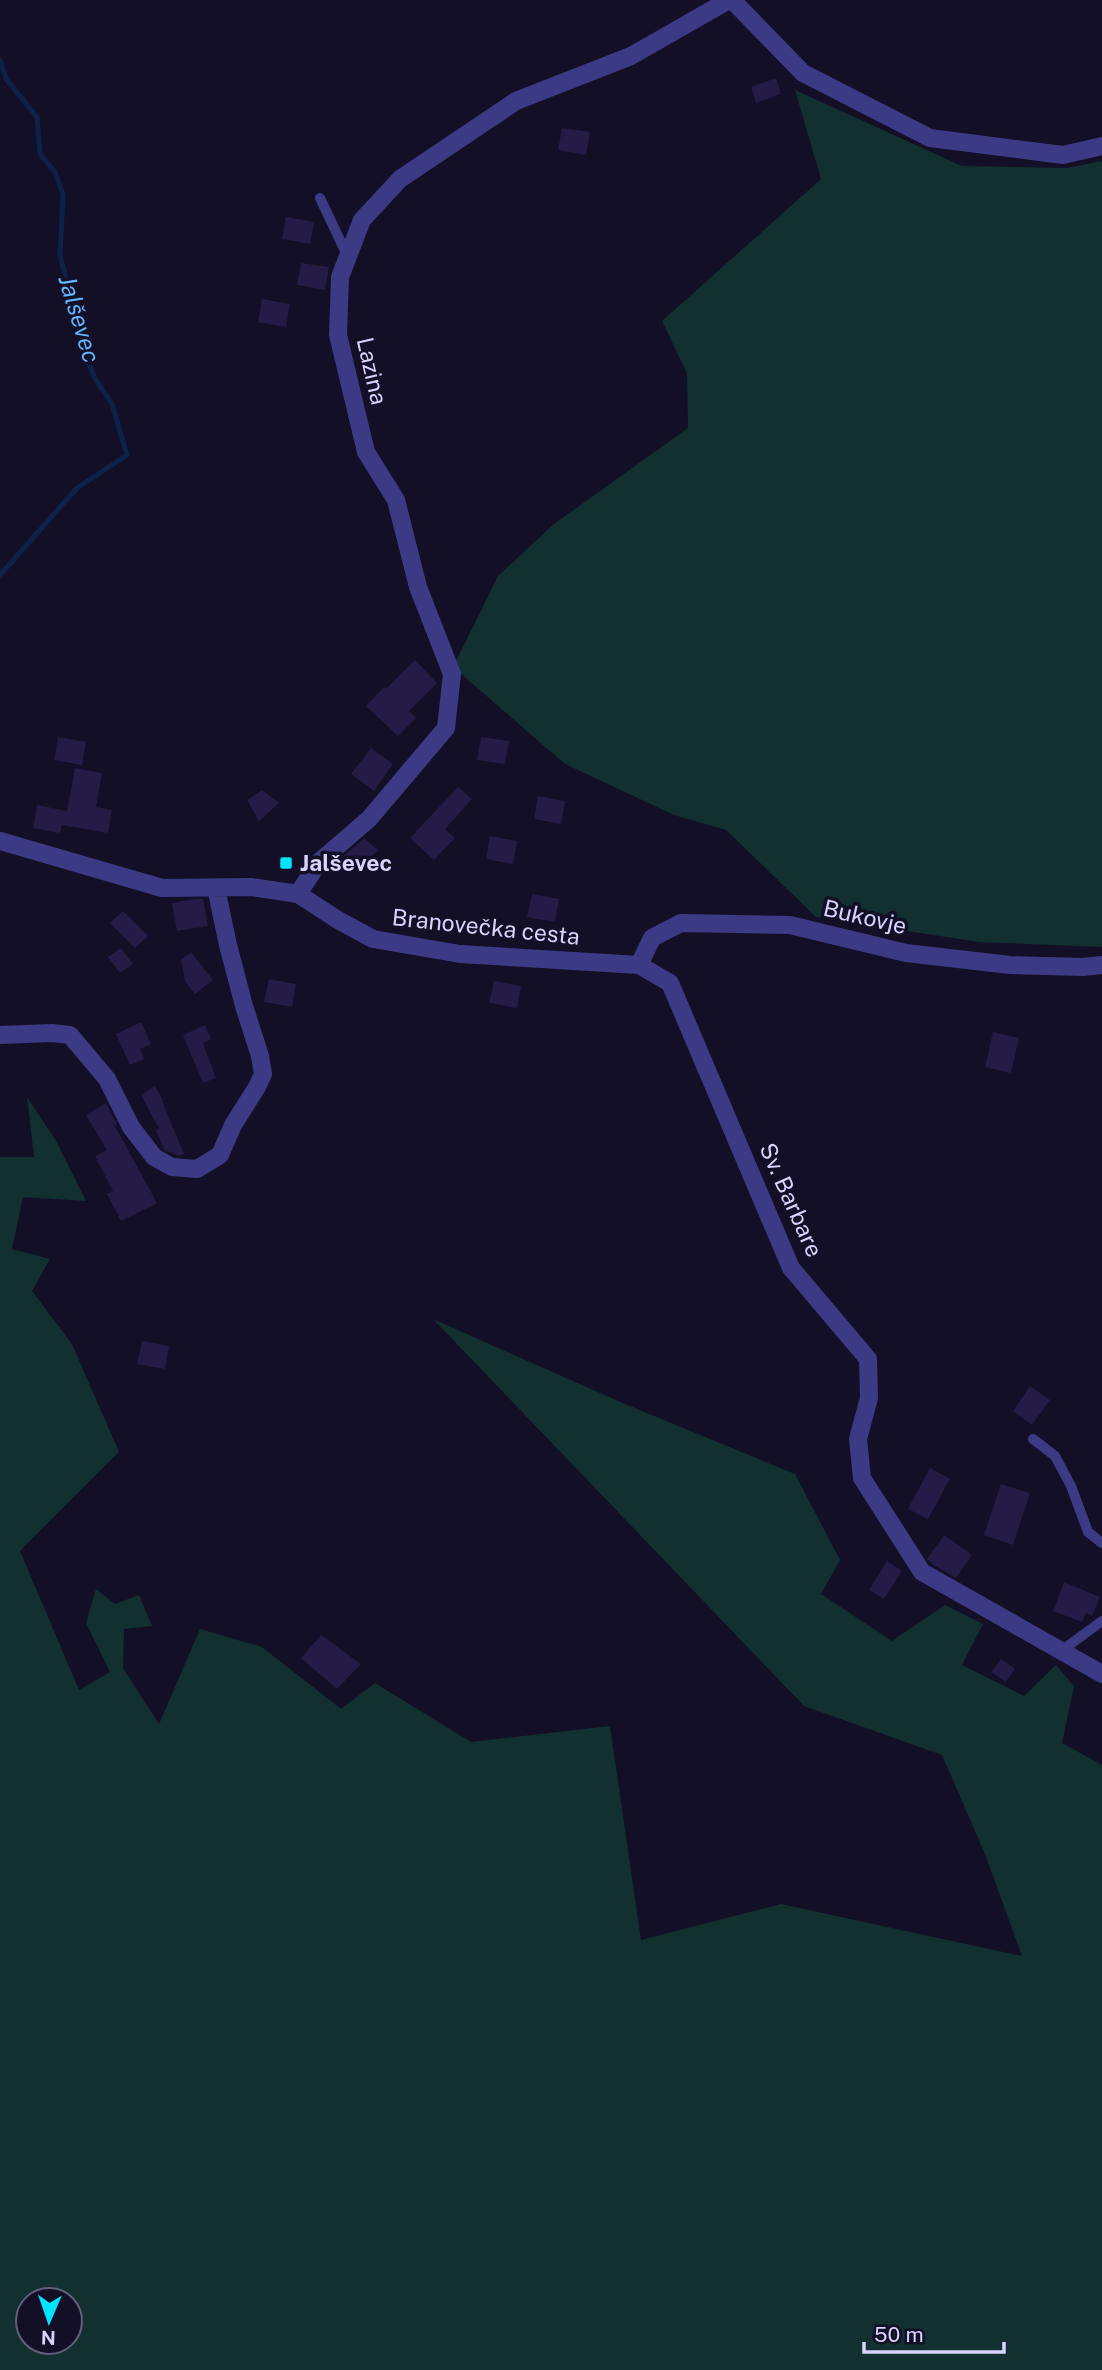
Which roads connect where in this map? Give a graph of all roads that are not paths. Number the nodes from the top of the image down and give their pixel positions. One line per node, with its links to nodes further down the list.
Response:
1 (730, 0): 2 (street); 4 (street, Lazina)
2 (1102, 146)
3 (320, 198): 4 (lane)
4 (347, 255): 7 (street, Lazina)
5 (0, 841): 6 (street, Branovečka cesta)
6 (216, 888): 7 (street, Branovečka cesta); 10 (street)
7 (298, 894): 8 (street, Branovečka cesta)
8 (639, 965): 9 (street, Bukovje); 14 (street, Sv. Barbare)
9 (1102, 965)
10 (0, 1035)
11 (1032, 1439): 12 (lane)
12 (1102, 1543)
13 (1102, 1621): 14 (lane)
14 (1060, 1651): 15 (street, Sv. Barbare)
15 (1102, 1674)

